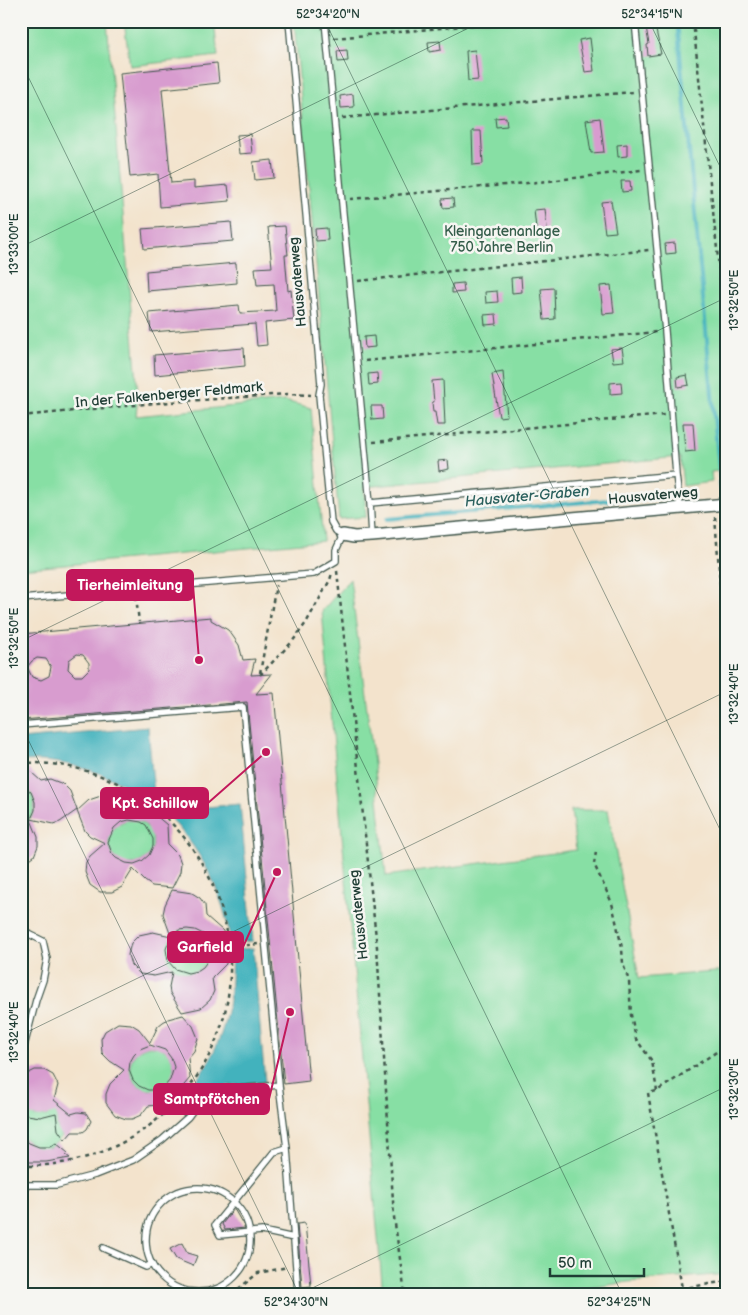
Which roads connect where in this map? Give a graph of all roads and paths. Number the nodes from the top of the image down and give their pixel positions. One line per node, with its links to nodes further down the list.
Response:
1 (289, 21): 16 (lane, Hausvaterweg)
2 (325, 21): 6 (lane)
3 (516, 21): 6 (path)
4 (635, 21): 7 (lane)
5 (693, 21): 14 (path)
6 (327, 38): 8 (lane)
7 (642, 91): 8 (path); 9 (lane)
8 (335, 118): 10 (lane)
9 (650, 169): 10 (path); 11 (lane)
10 (343, 200): 12 (lane)
11 (657, 249): 12 (path); 13 (lane)
12 (350, 282): 15 (lane)
13 (665, 331): 15 (path); 17 (lane)
14 (727, 344)
15 (357, 362): 19 (lane)
16 (319, 395): 18 (path, In der Falkenberger Feldmark); 25 (lane, Hausvaterweg)
17 (672, 414): 19 (path); 20 (lane)
18 (21, 416)
19 (364, 442): 21 (lane)
20 (676, 475): 21 (lane); 24 (lane)
21 (370, 503): 26 (lane)
22 (727, 504): 23 (street, Hausvaterweg)
23 (714, 505): 24 (street, Hausvaterweg); 32 (path)
24 (680, 508): 26 (street, Hausvaterweg)
25 (343, 535): 26 (street, Hausvaterweg); 27 (lane)
26 (372, 536)
27 (336, 561): 28 (lane); 28 (path); 58 (path, Hausvaterweg)
28 (276, 578): 29 (lane)
29 (135, 588): 30 (lane); 31 (path)
30 (21, 599)
31 (138, 622)
32 (727, 673)
33 (21, 725): 37 (lane)
34 (21, 764): 38 (path)
35 (596, 852): 43 (path)
36 (21, 933): 40 (lane)
37 (266, 943): 38 (path); 41 (lane)
38 (230, 947): 44 (path)
39 (727, 1045): 43 (path)
40 (21, 1058)
41 (279, 1085): 42 (lane); 45 (lane)
42 (207, 1091): 44 (lane); 47 (lane)
43 (657, 1091): 55 (path)
44 (184, 1094): 46 (path)
45 (287, 1148): 48 (lane); 50 (lane)
46 (21, 1166)
47 (21, 1185)
48 (233, 1202): 49 (lane); 49 (lane); 52 (lane)
49 (250, 1232): 50 (lane); 52 (lane)
50 (294, 1238): 53 (lane)
51 (103, 1248): 52 (lane)
52 (152, 1264)
53 (296, 1266): 56 (path); 57 (lane)
54 (727, 1281): 55 (path)
55 (682, 1289): 59 (path); 60 (path)
56 (232, 1294)
57 (298, 1294)
58 (404, 1294)
59 (650, 1294)
60 (682, 1294)

